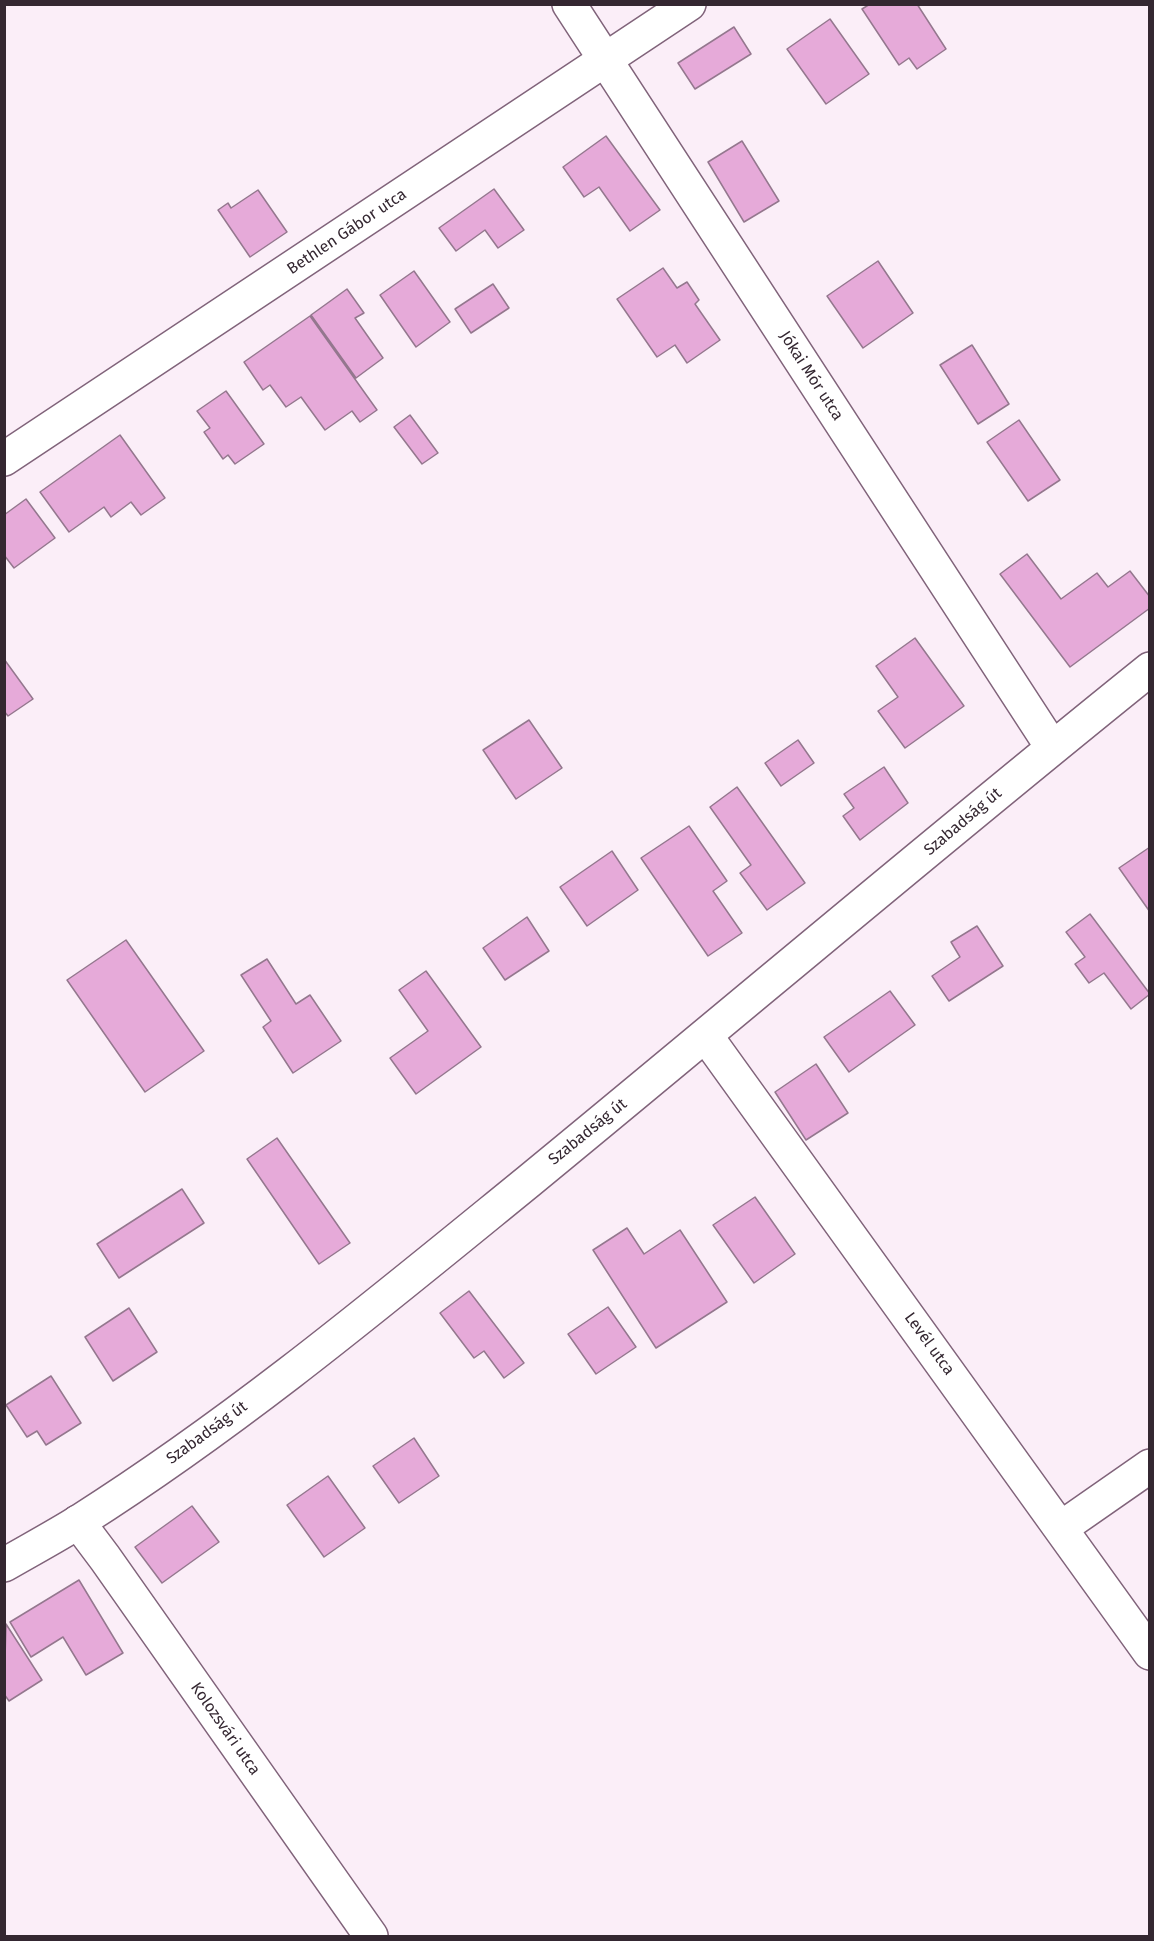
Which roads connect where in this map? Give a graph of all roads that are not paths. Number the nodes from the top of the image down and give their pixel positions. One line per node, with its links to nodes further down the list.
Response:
1 (569, 4): 3 (street, Jókai Mór utca)
2 (689, 4): 3 (street, Bethlen Gábor utca)
3 (605, 60): 4 (street, Bethlen Gábor utca); 6 (street, Jókai Mór utca)
4 (4, 459)
5 (1149, 669): 6 (street, Szabadság út)
6 (1052, 747): 7 (street, Szabadság út)
7 (706, 1036): 9 (street, Szabadság út); 10 (street, Levél utca)
8 (1149, 1466): 10 (street)
9 (78, 1522): 11 (street, Szabadság út); 13 (street, Kolozsvári utca)
10 (1061, 1528): 12 (street, Levél utca)
11 (4, 1565)
12 (1149, 1653)
13 (371, 1936)

